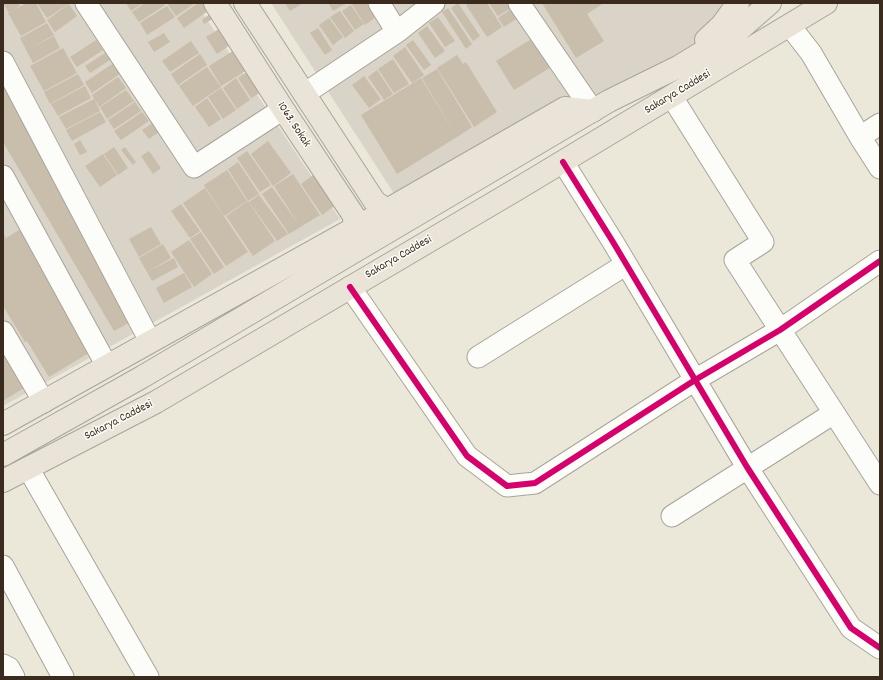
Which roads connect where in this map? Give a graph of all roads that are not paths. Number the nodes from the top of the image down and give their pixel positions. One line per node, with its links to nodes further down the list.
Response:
1 (86, 3): 17 (street)
2 (216, 3): 17 (main road, 1063. Sokak)
3 (245, 3): 15 (main road)
4 (379, 3): 12 (street)
5 (434, 3): 12 (street)
6 (519, 3): 18 (street)
7 (738, 3): 14 (main road)
8 (770, 3): 14 (main road, Sakarya Caddesi)
9 (776, 3): 11 (main road)
10 (812, 7): 11 (main road, Sakarya Caddesi)
11 (790, 26): 16 (main road, Sakarya Caddesi); 20 (street)
12 (397, 32): 15 (street)
13 (3, 62): 33 (street)
14 (680, 66): 18 (main road, Sakarya Caddesi)
15 (304, 94): 24 (main road)
16 (672, 97): 21 (main road, Sakarya Caddesi); 31 (street)
17 (283, 109): 26 (main road, 1063. Sokak)
18 (593, 111): 24 (main road); 25 (main road, Sakarya Caddesi)
19 (880, 124): 20 (street)
20 (860, 137): 22 (street)
21 (563, 162): 29 (street); 30 (main road, Sakarya Caddesi)
22 (880, 168)
23 (3, 176): 35 (street)
24 (387, 210): 25 (main road); 26 (main road)
25 (405, 222): 27 (main road, Sakarya Caddesi)
26 (354, 228): 27 (main road, 1063. Sokak); 33 (main road)
27 (355, 251): 40 (main road, Sakarya Caddesi)
28 (880, 261): 31 (street)
29 (625, 265): 34 (street); 36 (street)
30 (350, 287): 36 (street); 42 (main road, Sakarya Caddesi)
31 (780, 330): 36 (street); 38 (street)
32 (3, 332): 37 (street)
33 (150, 341): 35 (main road)
34 (478, 357)
35 (107, 366): 37 (main road)
36 (695, 380): 41 (street)
37 (44, 402): 39 (main road)
38 (834, 413): 41 (street); 44 (street)
39 (3, 424)
40 (3, 455)
41 (747, 467): 45 (street); 47 (street)
42 (28, 468): 43 (main road, Sakarya Caddesi); 51 (street)
43 (3, 481)
44 (880, 484)
45 (672, 516)
46 (3, 566): 50 (street)
47 (880, 648)
48 (3, 665): 49 (street)
49 (14, 677)
50 (63, 677)
51 (148, 677)

